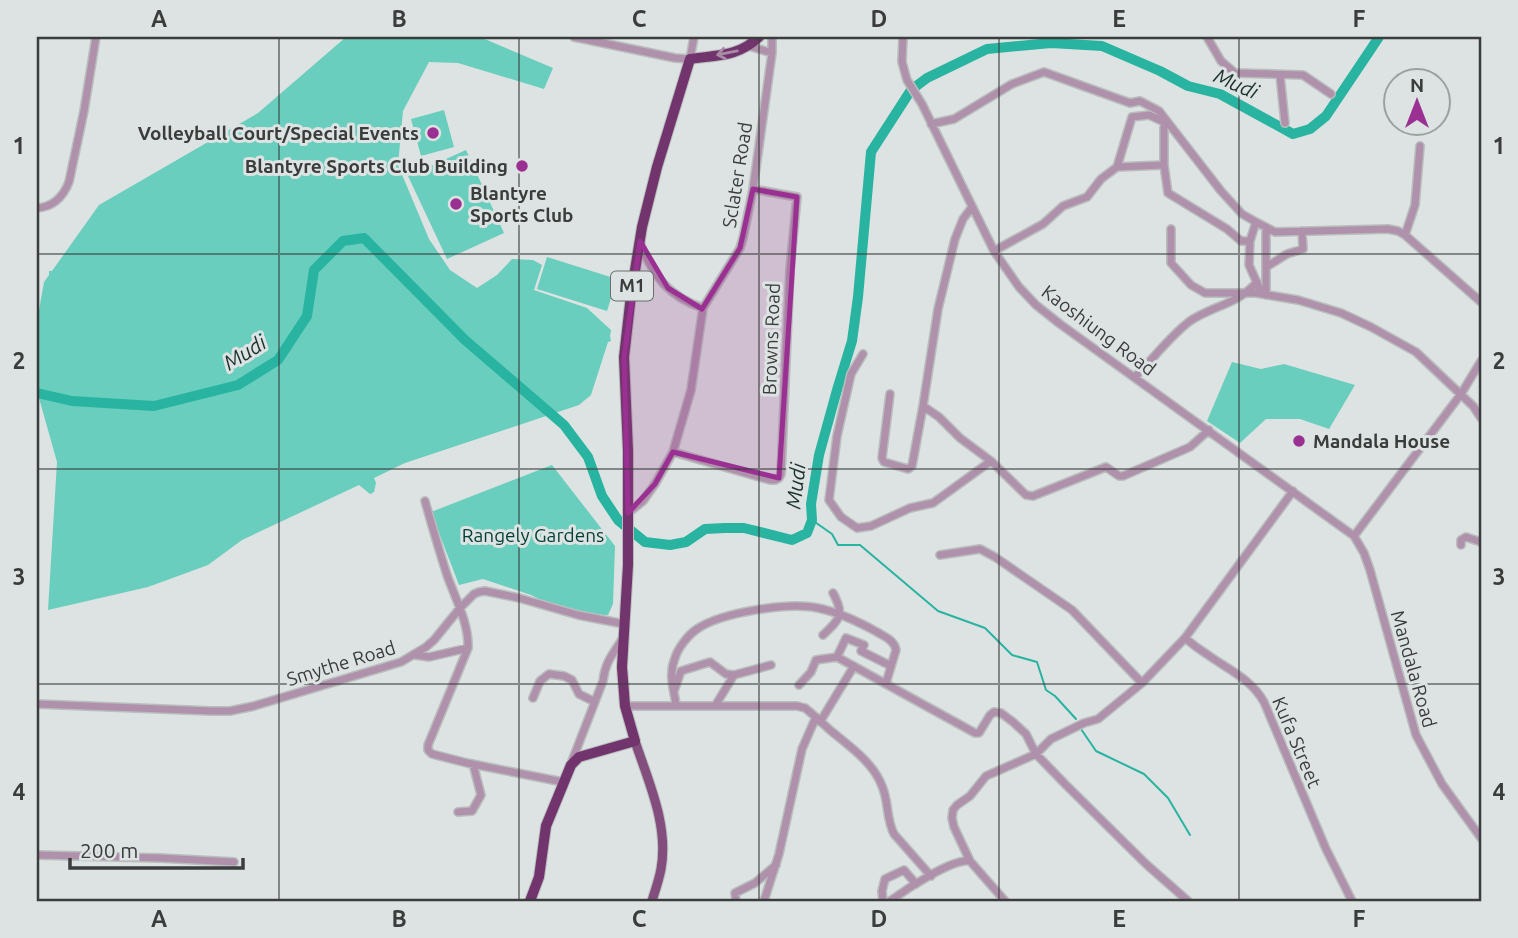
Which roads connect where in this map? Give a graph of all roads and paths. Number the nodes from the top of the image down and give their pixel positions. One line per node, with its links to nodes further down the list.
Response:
1 (96, 37): 21 (street)
2 (574, 37): 8 (street)
3 (694, 37): 11 (street)
4 (759, 37): 9 (highway)
5 (772, 37): 10 (street, Sclater Road)
6 (903, 37): 15 (street, Kaoshiung Road)
7 (1207, 37): 12 (street)
8 (594, 39): 11 (street)
9 (749, 46): 10 (street); 11 (highway, one-way to 11)
10 (772, 54): 19 (street, Sclater Road)
11 (690, 59): 27 (highway, M1)
12 (1280, 75): 13 (street); 14 (street)
13 (1331, 94)
14 (1285, 123)
15 (932, 124): 20 (street, Kaoshiung Road); 22 (street)
16 (1420, 146): 26 (street)
17 (1164, 165): 18 (street); 18 (street); 28 (street)
18 (1117, 167): 29 (street)
19 (753, 189): 35 (street, Sclater Road); 44 (street, Browns Road)
20 (972, 207): 29 (street, Kaoshiung Road); 41 (street)
21 (37, 208)
22 (1256, 222): 23 (street); 28 (street)
23 (1266, 227): 25 (street); 30 (street)
24 (1171, 229): 32 (street)
25 (1302, 231): 26 (street); 30 (street)
26 (1405, 234): 34 (street)
27 (640, 241): 35 (street); 48 (highway, M1)
28 (1250, 241): 31 (street)
29 (994, 251): 38 (street, Kaoshiung Road)
30 (1266, 267): 33 (street)
31 (1257, 282): 32 (street); 33 (street)
32 (1248, 293): 33 (street); 38 (street)
33 (1264, 295): 40 (street)
34 (1481, 302)
35 (703, 308): 44 (street)
36 (863, 355): 45 (street)
37 (1481, 361): 40 (street)
38 (1135, 377): 43 (street, Kaoshiung Road)
39 (890, 394): 41 (street)
40 (1461, 394): 42 (street); 49 (street)
41 (922, 406): 45 (street)
42 (1481, 418)
43 (1209, 430): 45 (street); 46 (street, Kaoshiung Road)
44 (673, 452): 48 (street)
45 (991, 461)
46 (1293, 491): 49 (street, Kaoshiung Road); 59 (street)
47 (425, 501): 54 (street)
48 (628, 517): 56 (highway, M1)
49 (1354, 536): 84 (street, Mandala Road)
50 (1481, 542): 51 (street)
51 (1461, 545)
52 (940, 555): 68 (street)
53 (833, 593): 55 (street)
54 (460, 608): 56 (street, Smythe Road); 60 (street); 61 (street, Smythe Road)
55 (839, 615): 57 (street); 65 (street); 70 (street)
56 (624, 624): 58 (highway, M1)
57 (823, 635)
58 (623, 638): 72 (street); 75 (highway, M1)
59 (1185, 638): 68 (street); 99 (street, Kufa Street)
60 (468, 648): 61 (street); 80 (street)
61 (415, 654): 73 (street, Smythe Road)
62 (837, 657): 64 (street); 65 (street); 69 (street)
63 (771, 665): 66 (street)
64 (854, 666): 67 (street); 77 (street)
65 (891, 666): 67 (street)
66 (734, 675): 70 (street); 76 (street)
67 (886, 683): 79 (street)
68 (1142, 683): 79 (street)
69 (799, 685)
70 (674, 691): 74 (street)
71 (533, 698): 72 (street)
72 (595, 702): 81 (street)
73 (37, 704)
74 (676, 705): 75 (street); 76 (street)
75 (625, 706): 78 (highway, M1)
76 (715, 706): 77 (street)
77 (818, 720): 88 (street); 89 (street)
78 (635, 740): 81 (highway); 92 (main road)
79 (1036, 754): 86 (street); 98 (street)
80 (473, 764): 82 (street); 83 (street)
81 (571, 765): 82 (highway)
82 (563, 782): 91 (highway)
83 (458, 812)
84 (1481, 838)
85 (37, 855): 87 (street)
86 (970, 861): 89 (street); 97 (street)
87 (234, 862)
88 (776, 865): 93 (street); 94 (street)
89 (931, 876): 90 (street)
90 (916, 884): 95 (street); 96 (street)
91 (530, 901)
92 (652, 901)
93 (736, 901)
94 (764, 901)
95 (883, 901)
96 (890, 901)
97 (1005, 901)
98 (1188, 901)
99 (1352, 901)

